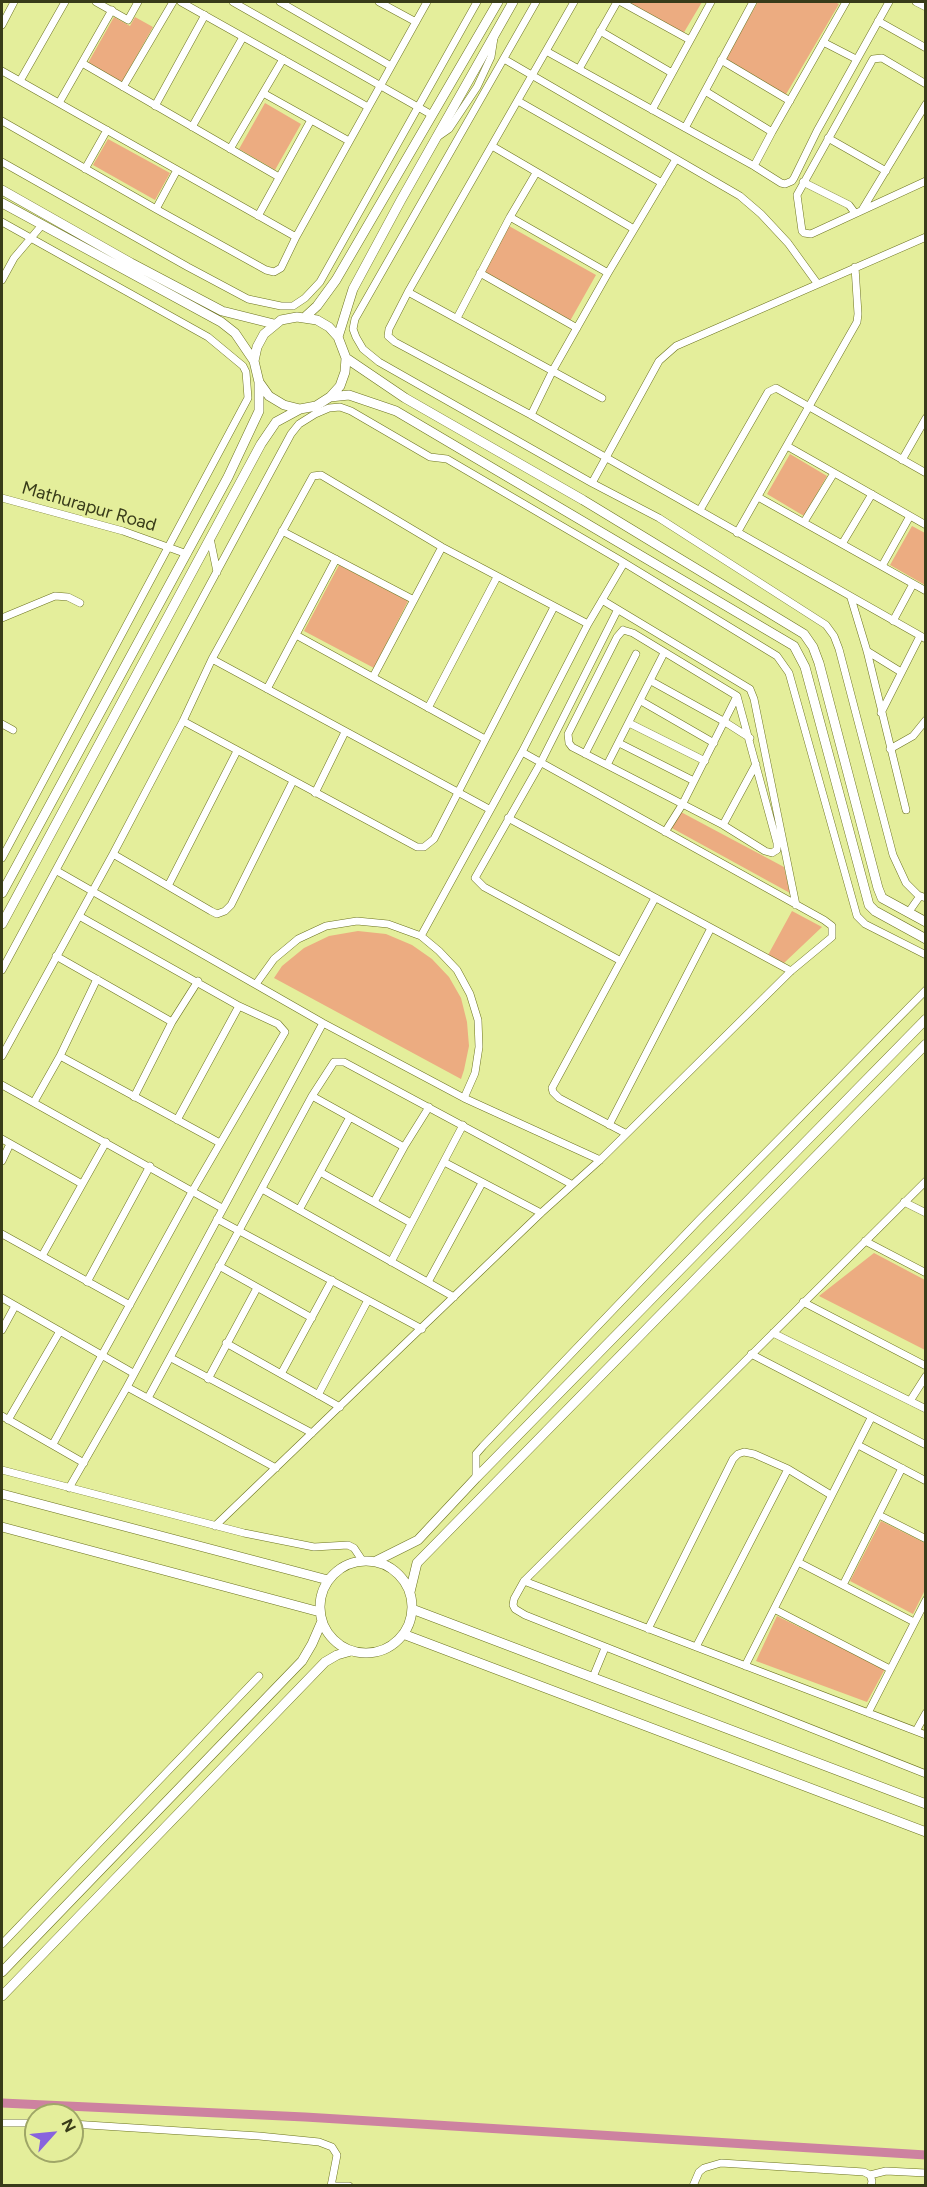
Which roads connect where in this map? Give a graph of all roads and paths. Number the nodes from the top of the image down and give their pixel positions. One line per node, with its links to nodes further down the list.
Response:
1 (15, 2): 27 (street)
2 (65, 2): 44 (street)
3 (96, 2): 23 (street)
4 (138, 2): 23 (street)
5 (173, 2): 47 (street)
6 (181, 2): 24 (street)
7 (233, 2): 46 (street)
8 (284, 2): 39 (street)
9 (379, 2): 26 (street)
10 (428, 2): 26 (street)
11 (477, 2): 56 (street)
12 (498, 2): 58 (street)
13 (513, 2): 102 (street)
14 (536, 2): 35 (street)
15 (574, 2): 33 (street)
16 (619, 2): 28 (street); 30 (street)
17 (711, 2): 30 (street)
18 (753, 2): 37 (street)
19 (844, 2): 31 (street)
20 (888, 2): 25 (street)
21 (916, 2): 22 (street)
22 (926, 7)
23 (112, 10): 38 (street)
24 (205, 15): 29 (street); 54 (street)
25 (878, 21): 32 (street); 36 (street)
26 (416, 22): 39 (street)
27 (2, 23)
28 (600, 31): 40 (street); 42 (street)
29 (243, 37): 34 (street); 61 (street)
30 (690, 40): 42 (street)
31 (823, 42): 36 (street); 51 (street)
32 (926, 48)
33 (546, 51): 40 (street); 43 (street)
34 (283, 59): 49 (street); 55 (street)
35 (504, 59): 43 (street); 118 (street)
36 (856, 59): 71 (street)
37 (721, 60): 48 (street); 51 (street)
38 (82, 63): 47 (street); 52 (street)
39 (391, 66): 46 (street)
40 (579, 69): 57 (street)
41 (2, 71): 44 (street)
42 (672, 73): 57 (street)
43 (533, 75): 50 (street); 69 (street)
44 (20, 81): 52 (street)
45 (926, 84): 65 (street)
46 (380, 85): 55 (street); 56 (street)
47 (123, 87): 54 (street)
48 (705, 91): 62 (street); 64 (street)
49 (263, 93): 59 (street); 68 (street)
50 (518, 101): 67 (street); 79 (street)
51 (790, 101): 64 (street)
52 (59, 103): 63 (street)
53 (926, 104): 74 (street)
54 (155, 106): 61 (street)
55 (368, 107): 66 (street)
56 (418, 107): 58 (street); 70 (street)
57 (651, 110): 62 (street)
58 (432, 115): 98 (street)
59 (311, 120): 66 (street); 76 (street)
60 (2, 122): 72 (street)
61 (192, 127): 68 (street)
62 (685, 128): 71 (street)
63 (107, 130): 72 (street); 73 (street)
64 (772, 132): 71 (street)
65 (828, 138): 74 (street); 78 (street)
66 (349, 141): 89 (street)
67 (492, 146): 75 (street); 97 (street)
68 (230, 149): 76 (street)
69 (676, 159): 79 (street); 96 (street)
70 (2, 162)
71 (754, 166)
72 (85, 169): 82 (street)
73 (177, 170): 82 (street); 84 (street)
74 (886, 171): 83 (street)
75 (537, 173): 85 (street); 88 (street)
76 (279, 177): 84 (street)
77 (926, 181): 83 (street)
78 (803, 182): 83 (street); 83 (street)
79 (662, 183): 88 (street)
80 (2, 190): 100 (street)
81 (2, 203): 87 (street)
82 (156, 209): 89 (street)
83 (858, 212)
84 (258, 216): 89 (street)
85 (510, 217): 93 (street); 94 (street)
86 (2, 222): 91 (street)
87 (42, 225): 91 (street); 104 (street)
88 (634, 229): 94 (street)
89 (296, 237)
90 (926, 237): 92 (street)
91 (31, 238): 95 (street); 130 (street)
92 (855, 267): 96 (street); 109 (street)
93 (480, 273): 99 (street); 101 (street)
94 (608, 273): 101 (street)
95 (3, 276)
96 (817, 283): 114 (street)
97 (408, 292): 99 (street); 111 (street)
98 (304, 317): 100 (street); 102 (street)
99 (457, 318): 105 (street)
100 (274, 324): 104 (street)
101 (577, 328): 105 (street)
102 (338, 337): 103 (street)
103 (346, 358): 107 (street); 201 (street)
104 (254, 361): 106 (street)
105 (553, 370): 108 (street); 111 (street)
106 (259, 382): 110 (street); 132 (street)
107 (330, 397): 110 (street); 206 (street)
108 (602, 398)
109 (811, 406): 113 (street); 115 (street); 122 (street)
110 (300, 409): 128 (street)
111 (531, 415): 114 (street)
112 (926, 418): 115 (street)
113 (787, 446): 116 (street); 120 (street)
114 (606, 457): 118 (street); 122 (street)
115 (902, 460): 117 (street)
116 (834, 473): 119 (street); 124 (street)
117 (926, 473)
118 (592, 483): 198 (street)
119 (872, 494): 123 (street); 129 (street)
120 (758, 496): 124 (street); 127 (street)
121 (2, 498): 130 (street, Mathurapur Road)
122 (700, 510): 127 (street)
123 (910, 516): 125 (street); 135 (street)
124 (804, 522): 129 (street)
125 (926, 525)
126 (282, 531): 131 (street); 133 (street); 154 (street)
127 (737, 533): 140 (street)
128 (210, 538): 136 (street); 204 (street)
129 (842, 544): 135 (street)
130 (167, 546): 132 (street, Mathurapur Road); 193 (street)
131 (442, 547): 137 (street); 141 (street)
132 (187, 554): 197 (street)
133 (336, 559): 141 (street); 149 (street)
134 (624, 563): 136 (street); 142 (street); 209 (street)
135 (882, 566): 138 (street)
136 (217, 572): 194 (street)
137 (497, 577): 144 (street); 161 (street)
138 (913, 584): 139 (street); 147 (street)
139 (926, 591)
140 (851, 598): 147 (street); 151 (street)
141 (414, 600): 156 (street)
142 (602, 600): 145 (street); 148 (street)
143 (80, 603): 146 (street)
144 (554, 607): 148 (street); 171 (street)
145 (617, 611): 179 (street); 200 (street)
146 (2, 618)
147 (893, 621): 150 (street)
148 (588, 624): 176 (street)
149 (296, 635): 156 (street); 158 (street)
150 (923, 637): 155 (street)
151 (867, 651): 155 (street); 162 (street)
152 (664, 653): 157 (street); 159 (street); 177 (street)
153 (636, 654): 177 (street)
154 (212, 659): 158 (street); 164 (street)
155 (901, 672): 162 (street)
156 (373, 677): 161 (street)
157 (651, 681): 160 (street); 165 (street)
158 (267, 689): 169 (street)
159 (737, 696): 165 (street); 170 (street)
160 (641, 701): 166 (street); 173 (street)
161 (428, 708): 171 (street)
162 (881, 713): 174 (street)
163 (926, 720): 174 (street)
164 (183, 721): 175 (street); 192 (street)
165 (725, 722): 170 (street); 173 (street)
166 (629, 723): 172 (street); 178 (street)
167 (2, 724): 168 (street)
168 (13, 730)
169 (345, 732): 184 (street); 185 (street)
170 (750, 738): 180 (street)
171 (486, 739): 185 (street)
172 (619, 742): 181 (street); 183 (street)
173 (714, 742): 178 (street)
174 (890, 749): 188 (street)
175 (237, 751): 182 (street); 195 (street)
176 (522, 752): 179 (street); 187 (street)
177 (585, 754): 181 (street)
178 (705, 761): 183 (street)
179 (540, 764): 189 (street); 191 (street)
180 (756, 764): 190 (street); 190 (street)
181 (607, 765): 186 (street)
182 (293, 781): 184 (street); 195 (street)
183 (694, 781): 186 (street)
184 (315, 793): 185 (street)
185 (457, 793): 187 (street)
186 (682, 805): 190 (street); 191 (street)
187 (489, 809): 207 (street)
188 (906, 810)
189 (508, 818): 199 (street); 212 (street)
190 (723, 825)
191 (665, 832): 200 (street)
192 (113, 854): 195 (street); 196 (street)
193 (2, 858)
194 (57, 871): 196 (street); 213 (street)
195 (168, 886)
196 (92, 892): 202 (street); 217 (street)
197 (2, 893)
198 (923, 897): 201 (street)
199 (655, 898): 205 (street); 212 (street)
200 (796, 905): 214 (street)
201 (908, 913): 203 (street)
202 (79, 916): 210 (street); 216 (street)
203 (926, 922)
204 (2, 924)
205 (711, 928): 214 (street); 235 (street)
206 (908, 929): 208 (street); 209 (street)
207 (421, 936): 217 (street); 229 (street)
208 (926, 939)
209 (902, 943): 211 (street)
210 (56, 956): 215 (street); 224 (street)
211 (926, 956)
212 (621, 961): 235 (street)
213 (2, 970)
214 (791, 971): 236 (street)
215 (97, 979): 221 (street); 225 (street)
216 (198, 981): 219 (street); 221 (street)
217 (256, 984): 222 (street)
218 (926, 990): 309 (street)
219 (240, 1006): 233 (street); 239 (street)
220 (926, 1019): 309 (street)
221 (172, 1022): 228 (street)
222 (323, 1023): 229 (street); 255 (street)
223 (926, 1044): 324 (street)
224 (2, 1056)
225 (60, 1056): 228 (street); 230 (street)
226 (2, 1085): 230 (street)
227 (312, 1096): 231 (street); 232 (street); 251 (street)
228 (134, 1097): 233 (street)
229 (464, 1098): 242 (street)
230 (34, 1102): 238 (street)
231 (429, 1107): 234 (street); 241 (street)
232 (350, 1117): 241 (street); 246 (street)
233 (177, 1120): 239 (street)
234 (463, 1125): 244 (street); 250 (street)
235 (609, 1125): 236 (street)
236 (626, 1133): 242 (street)
237 (2, 1139): 240 (street)
238 (106, 1142): 245 (street); 249 (street)
239 (220, 1143): 252 (street)
240 (10, 1144): 243 (street); 249 (street)
241 (404, 1147): 253 (street)
242 (600, 1160): 250 (street)
243 (2, 1161)
244 (444, 1162): 248 (street); 260 (street)
245 (150, 1166): 252 (street); 269 (street)
246 (320, 1172): 253 (street); 256 (street)
247 (926, 1181): 254 (street)
248 (482, 1183): 258 (street); 270 (street)
249 (82, 1184): 264 (street)
250 (571, 1184): 258 (street)
251 (262, 1189): 256 (street); 261 (street)
252 (193, 1190): 255 (street); 276 (street)
253 (374, 1202): 260 (street)
254 (904, 1202): 257 (street); 263 (street)
255 (222, 1208): 259 (street)
256 (299, 1210): 265 (street)
257 (926, 1213)
258 (541, 1214): 273 (street)
259 (217, 1219): 261 (street); 288 (street)
260 (411, 1223): 265 (street)
261 (239, 1229): 266 (street); 268 (street)
262 (2, 1234): 264 (street)
263 (865, 1241): 267 (street); 275 (street)
264 (42, 1256): 269 (street)
265 (391, 1262): 270 (street)
266 (219, 1266): 271 (street); 286 (street)
267 (926, 1272)
268 (332, 1280): 274 (street); 278 (street)
269 (87, 1282): 276 (street)
270 (428, 1282): 273 (street)
271 (257, 1288): 278 (street); 283 (street)
272 (2, 1298): 277 (street)
273 (454, 1298): 279 (street)
274 (368, 1300): 279 (street); 293 (street)
275 (803, 1302): 282 (street); 287 (street)
276 (130, 1305): 284 (street)
277 (15, 1306): 280 (street); 281 (street)
278 (312, 1318): 289 (street)
279 (422, 1329): 296 (street)
280 (2, 1330)
281 (60, 1331): 284 (street); 298 (street)
282 (773, 1333): 285 (street); 295 (street)
283 (226, 1343): 289 (street); 291 (street)
284 (103, 1354): 288 (street); 301 (street)
285 (751, 1354): 299 (street); 322 (street)
286 (171, 1358): 291 (street); 294 (street)
287 (926, 1366)
288 (133, 1373): 292 (street)
289 (281, 1374): 293 (street)
290 (926, 1376): 295 (street)
291 (208, 1379): 300 (street)
292 (127, 1387): 294 (street); 304 (street)
293 (318, 1395): 296 (street)
294 (148, 1398): 305 (street)
295 (910, 1401): 297 (street)
296 (340, 1407): 300 (street)
297 (926, 1409)
298 (5, 1418): 301 (street)
299 (872, 1418): 302 (street); 303 (street)
300 (312, 1433): 305 (street)
301 (53, 1444): 304 (street)
302 (858, 1445): 306 (street); 313 (street)
303 (926, 1445)
304 (84, 1463): 311 (street)
305 (276, 1468): 315 (street)
306 (902, 1468): 310 (street); 314 (street)
307 (788, 1469): 313 (street); 330 (street); 332 (street)
308 (2, 1470): 311 (street)
309 (476, 1478): 319 (street)
310 (926, 1481)
311 (69, 1488): 315 (street)
312 (2, 1494): 321 (street)
313 (831, 1495): 320 (street)
314 (879, 1515): 317 (street); 323 (street)
315 (215, 1526): 318 (street)
316 (2, 1527): 328 (street)
317 (926, 1539)
318 (362, 1560): 319 (street); 321 (street)
319 (376, 1561): 324 (street)
320 (798, 1562): 323 (street); 327 (street)
321 (328, 1580): 328 (street)
322 (524, 1581): 330 (street); 333 (street)
323 (843, 1585): 329 (street)
324 (410, 1592): 326 (street)
325 (926, 1600): 329 (street)
326 (412, 1609): 331 (street); 338 (street)
327 (774, 1609): 335 (street); 336 (street)
328 (321, 1616): 334 (street); 347 (street)
329 (914, 1622): 336 (street)
330 (648, 1629): 332 (street)
331 (403, 1634): 334 (street); 345 (street)
332 (696, 1647): 335 (street)
333 (605, 1648): 338 (street); 343 (street)
334 (351, 1651): 348 (street)
335 (745, 1666): 339 (street)
336 (890, 1669): 339 (street)
337 (259, 1676): 346 (street)
338 (593, 1677): 344 (street)
339 (868, 1713): 341 (street)
340 (926, 1713): 341 (street)
341 (916, 1731): 342 (street)
342 (926, 1735)
343 (926, 1774)
344 (926, 1804)
345 (926, 1832)
346 (2, 1944)
347 (2, 1972)
348 (2, 1995)
349 (2, 2123): 350 (street)
350 (24, 2123)
351 (84, 2125): 354 (street)
352 (926, 2173): 353 (street)
353 (870, 2175): 356 (street); 357 (street)
354 (331, 2186): 355 (street)
355 (349, 2186)
356 (693, 2186)
357 (871, 2186)

